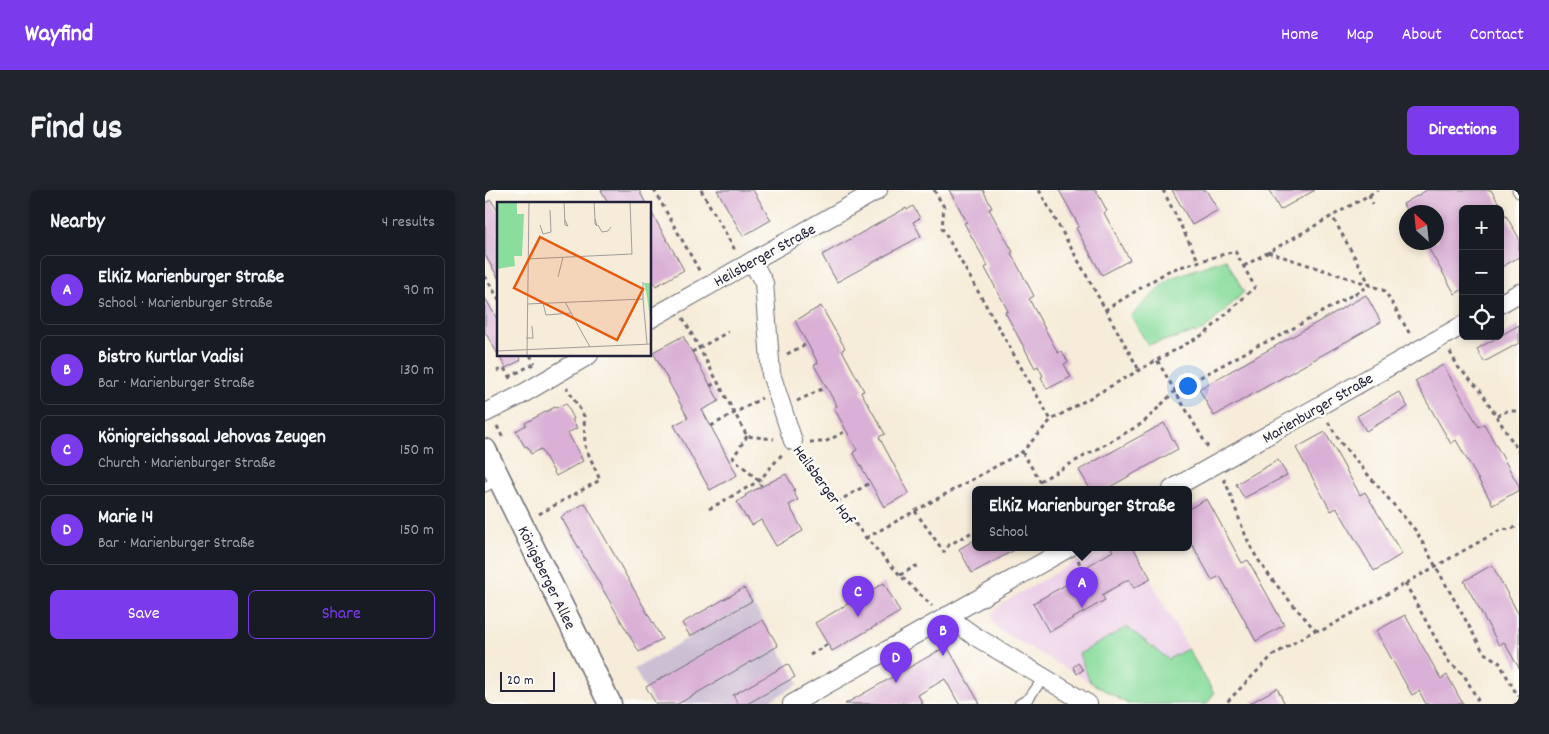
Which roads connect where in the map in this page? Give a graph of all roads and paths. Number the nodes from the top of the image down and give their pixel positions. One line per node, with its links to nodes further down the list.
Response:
1 (654, 190): 17 (path)
2 (701, 190): 13 (path)
3 (878, 190): 13 (street, Heilsberger Straße)
4 (934, 190): 47 (path)
5 (1039, 190): 22 (path)
6 (1163, 190): 12 (path)
7 (1378, 190): 8 (path)
8 (1369, 195): 9 (path); 10 (path)
9 (1373, 204)
10 (1332, 216): 11 (path); 16 (path)
11 (1268, 252): 14 (path); 16 (path)
12 (1199, 262): 14 (path); 22 (path)
13 (748, 263): 17 (street, Heilsberger Straße); 39 (street, Heilsberger Hof)
14 (1244, 266): 31 (path)
15 (485, 276): 19 (path)
16 (1370, 285): 28 (path); 40 (path)
17 (708, 286): 21 (street, Heilsberger Straße)
18 (1519, 293): 20 (street)
19 (497, 297)
20 (1504, 302)
21 (676, 305): 23 (street, Heilsberger Straße); 27 (path)
22 (1105, 310): 33 (path)
23 (651, 319)
24 (1459, 327): 26 (street, Marienburger Straße)
25 (728, 332): 27 (path)
26 (1441, 337): 28 (street, Marienburger Straße); 46 (path)
27 (699, 348): 29 (path); 36 (path)
28 (1419, 349): 41 (street, Marienburger Straße)
29 (692, 352)
30 (587, 356): 34 (street)
31 (1157, 360): 33 (path); 40 (path)
32 (535, 363): 35 (path)
33 (1139, 370): 47 (path)
34 (558, 373): 45 (street); 66 (path)
35 (509, 377)
36 (718, 382): 37 (path); 44 (path)
37 (711, 386)
38 (827, 387): 42 (path)
39 (776, 390): 42 (street, Heilsberger Hof); 44 (path)
40 (1175, 391): 55 (path); 57 (path)
41 (1318, 406): 55 (street, Marienburger Straße); 71 (path)
42 (783, 408): 51 (street, Heilsberger Hof)
43 (1519, 411): 46 (path)
44 (735, 412): 48 (path); 50 (path)
45 (485, 413)
46 (1497, 416): 54 (path)
47 (1051, 420): 53 (path)
48 (711, 426)
49 (846, 431): 51 (path)
50 (747, 436): 51 (path); 56 (path)
51 (793, 441): 56 (path); 63 (path, Heilsberger Hof)
52 (485, 450): 59 (street, Königsberger Allee)
53 (1022, 452): 57 (path); 65 (path)
54 (1519, 452)
55 (1217, 464): 62 (street, Marienburger Straße); 76 (path)
56 (759, 481): 60 (path); 64 (path)
57 (1040, 481): 61 (path)
58 (870, 482): 63 (path)
59 (492, 483): 81 (street, Königsberger Allee)
60 (761, 486)
61 (1044, 486)
62 (1177, 486)
63 (837, 502): 69 (path, Heilsberger Hof)
64 (709, 509)
65 (915, 511): 68 (path); 69 (path)
66 (539, 514)
67 (1519, 525): 71 (path)
68 (972, 532)
69 (866, 538): 73 (path, Heilsberger Hof)
70 (1063, 551): 75 (street)
71 (1435, 566): 74 (path); 80 (path)
72 (919, 567): 73 (path)
73 (900, 575): 75 (path, Heilsberger Hof)
74 (1405, 583): 76 (path); 86 (path)
75 (947, 616): 79 (street); 82 (street)
76 (1315, 630): 85 (path)
77 (828, 644): 78 (path)
78 (810, 654)
79 (1044, 678): 83 (lane); 84 (street)
80 (1519, 696)
81 (610, 704)
82 (792, 704)
83 (1019, 704)
84 (1088, 704)
85 (1225, 704)
86 (1480, 704)

